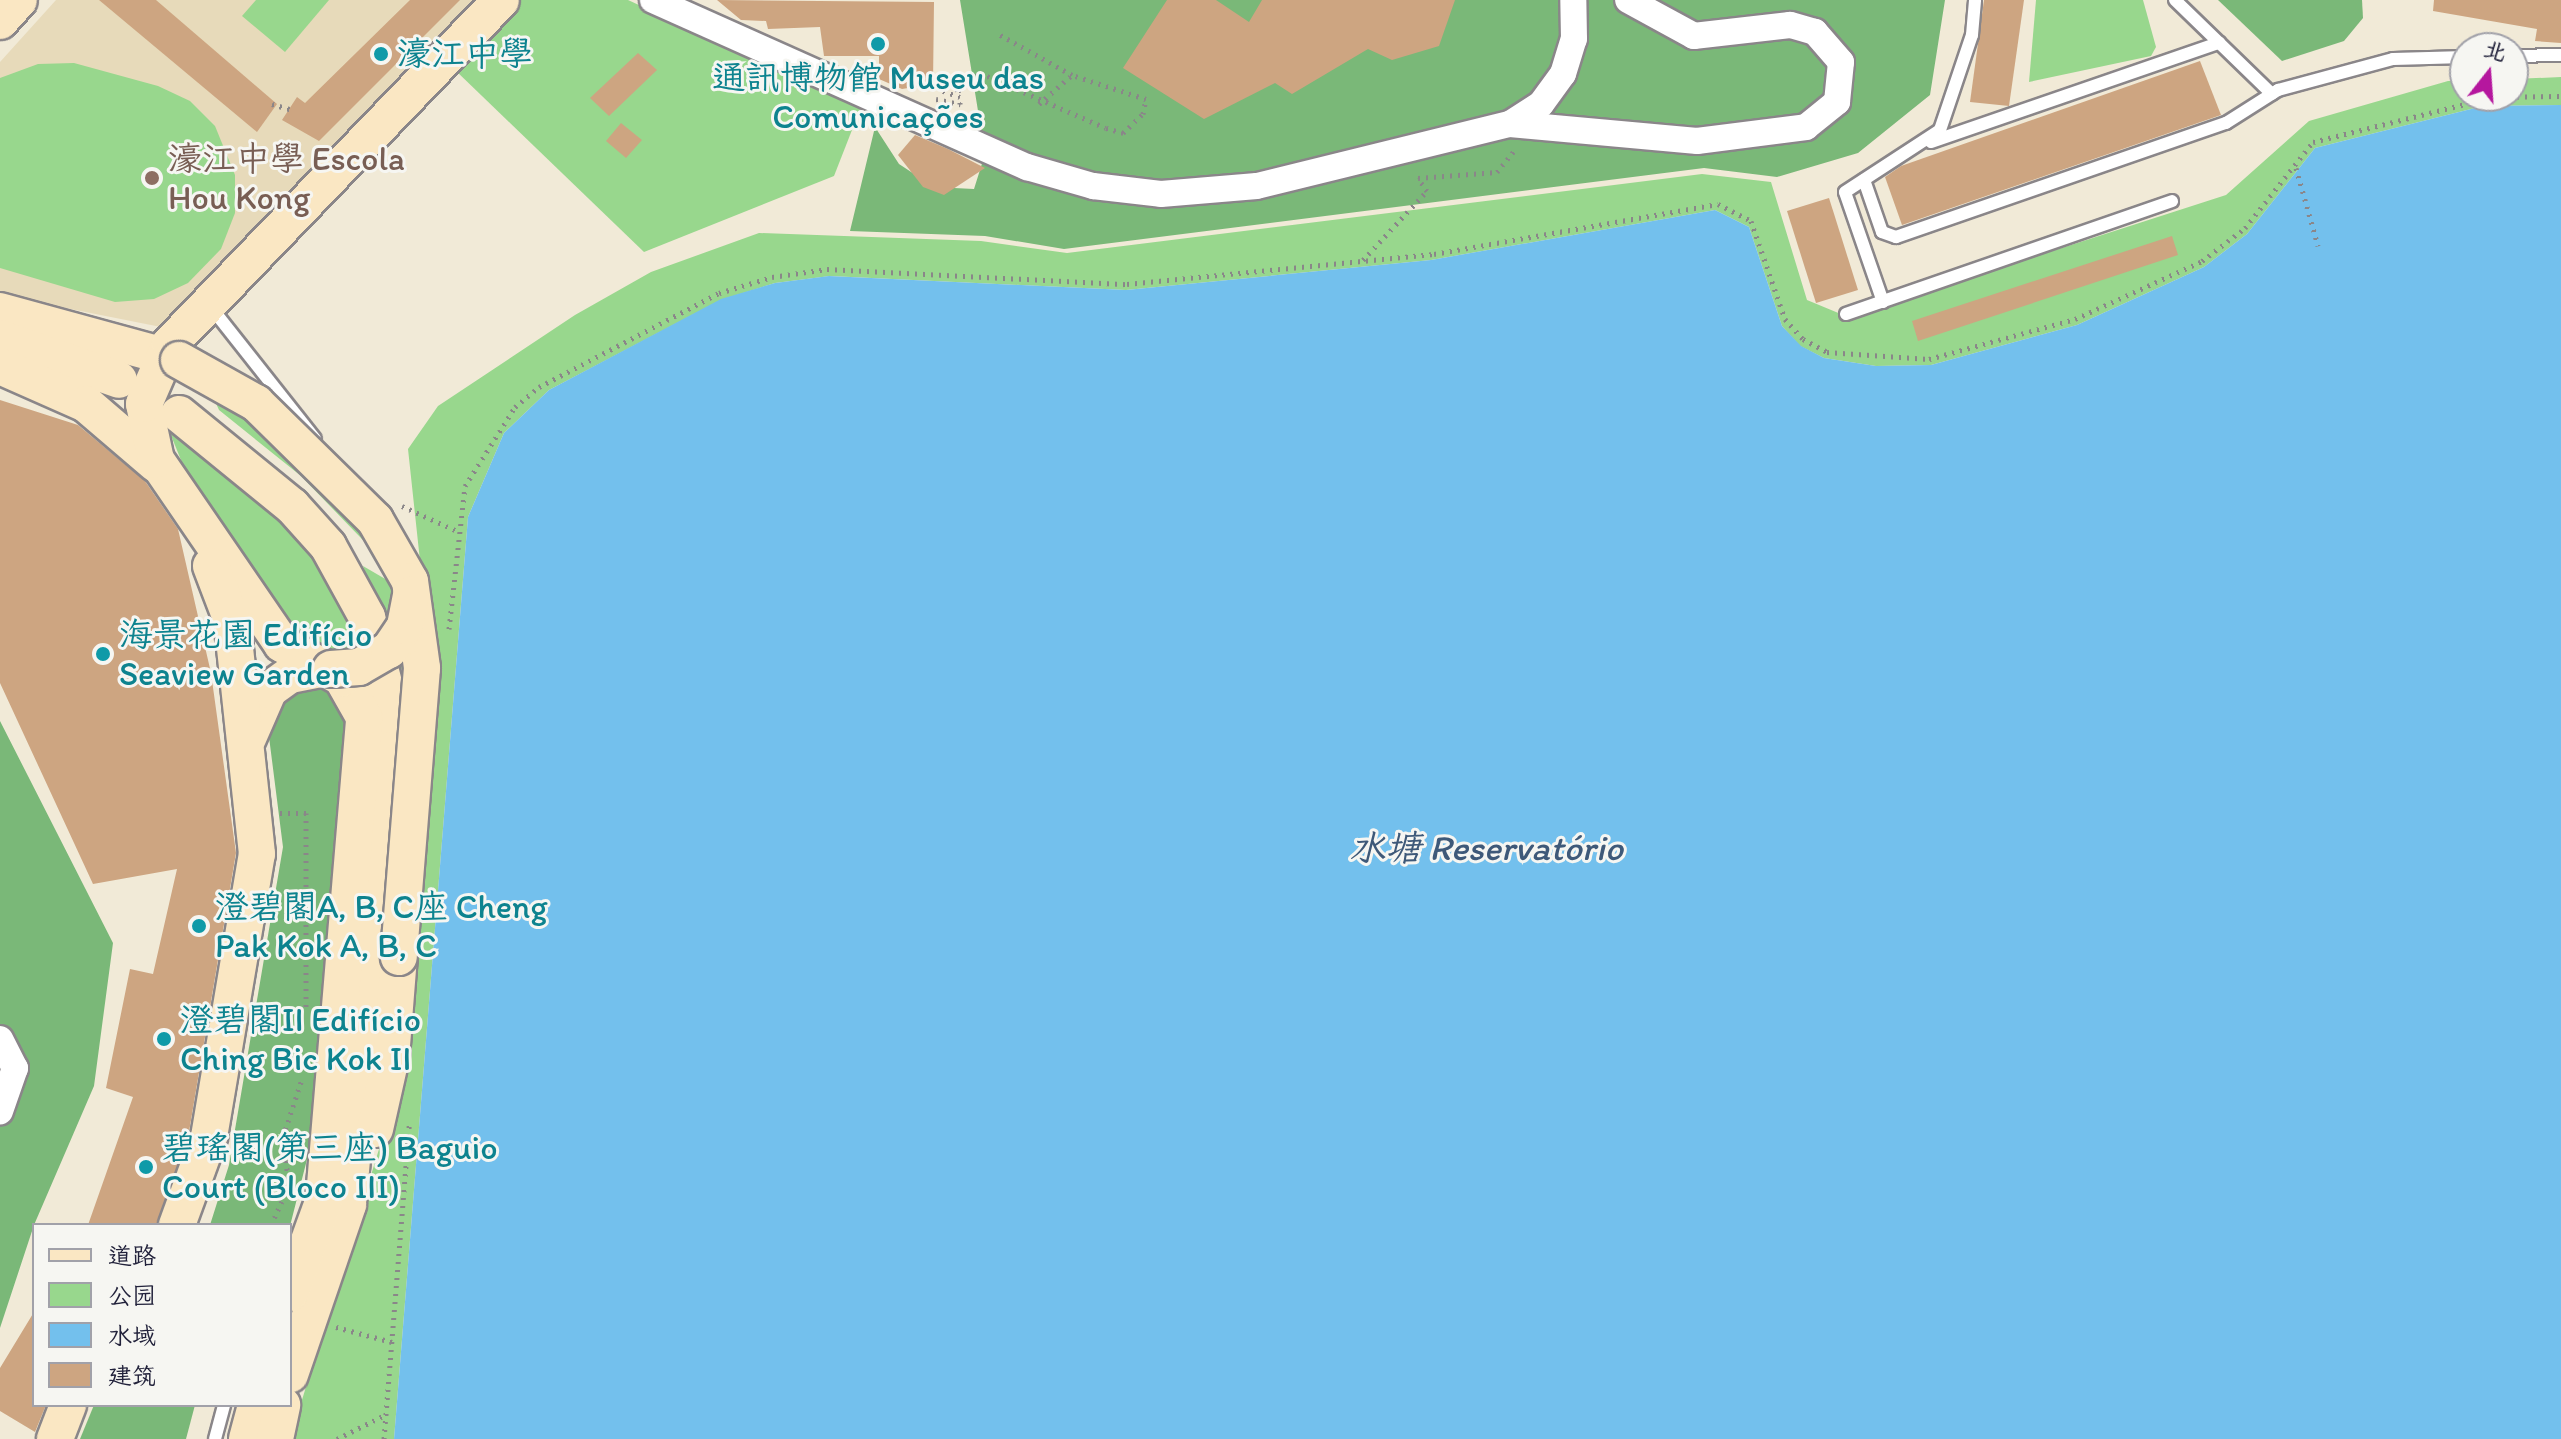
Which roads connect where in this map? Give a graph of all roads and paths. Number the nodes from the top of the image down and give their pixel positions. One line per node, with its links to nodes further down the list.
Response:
1 (19, 0): 8 (main road)
2 (501, 0): 31 (main road)
3 (653, 0): 23 (street)
4 (1573, 0): 23 (street)
5 (1628, 0): 23 (street)
6 (1975, 0): 17 (lane)
7 (2175, 0): 10 (lane)
8 (0, 21)
9 (997, 33): 14 (path)
10 (2219, 43): 15 (lane); 22 (lane)
11 (2561, 55): 12 (lane)
12 (2529, 56)
13 (2449, 57): 15 (lane)
14 (1072, 75): 19 (path); 19 (path)
15 (2272, 94): 26 (lane)
16 (2561, 96): 25 (path)
17 (1953, 101): 22 (lane); 24 (lane)
18 (272, 104): 21 (path)
19 (1038, 104): 20 (path)
20 (946, 107)
21 (290, 109)
22 (1976, 126): 24 (lane)
23 (1516, 136): 29 (path)
24 (1920, 146): 26 (lane)
25 (2296, 167): 28 (path); 29 (path)
26 (1864, 180): 30 (lane)
27 (2172, 201): 30 (lane)
28 (2318, 246)
29 (1363, 261): 42 (path)
30 (1883, 302): 33 (lane)
31 (209, 304): 35 (main road); 39 (lane)
32 (0, 311): 35 (main road)
33 (1846, 314)
34 (0, 338): 37 (main road)
35 (170, 358): 40 (main road); 41 (main road, bridge)
36 (0, 366): 40 (main road)
37 (119, 380)
38 (179, 414): 51 (main road)
39 (319, 444)
40 (174, 486): 43 (main road); 44 (main road)
41 (410, 581): 43 (main road, bridge); 51 (main road, bridge)
42 (448, 647)
43 (328, 669): 44 (main road); 51 (main road)
44 (248, 748): 52 (main road)
45 (279, 814): 46 (path)
46 (306, 1022)
47 (0, 1039): 49 (street)
48 (305, 1069): 53 (path)
49 (0, 1111)
50 (410, 1121): 55 (path)
51 (336, 1201): 54 (main road)
52 (178, 1223)
53 (272, 1223)
54 (296, 1292): 55 (path); 56 (main road)
55 (392, 1342): 61 (path)
56 (292, 1347)
57 (67, 1407): 62 (main road)
58 (223, 1407): 63 (lane)
59 (255, 1407): 64 (main road)
60 (282, 1407): 65 (main road)
61 (386, 1415): 66 (path); 67 (path)
62 (55, 1439)
63 (215, 1439)
64 (247, 1439)
65 (275, 1439)
66 (337, 1439)
67 (384, 1439)

